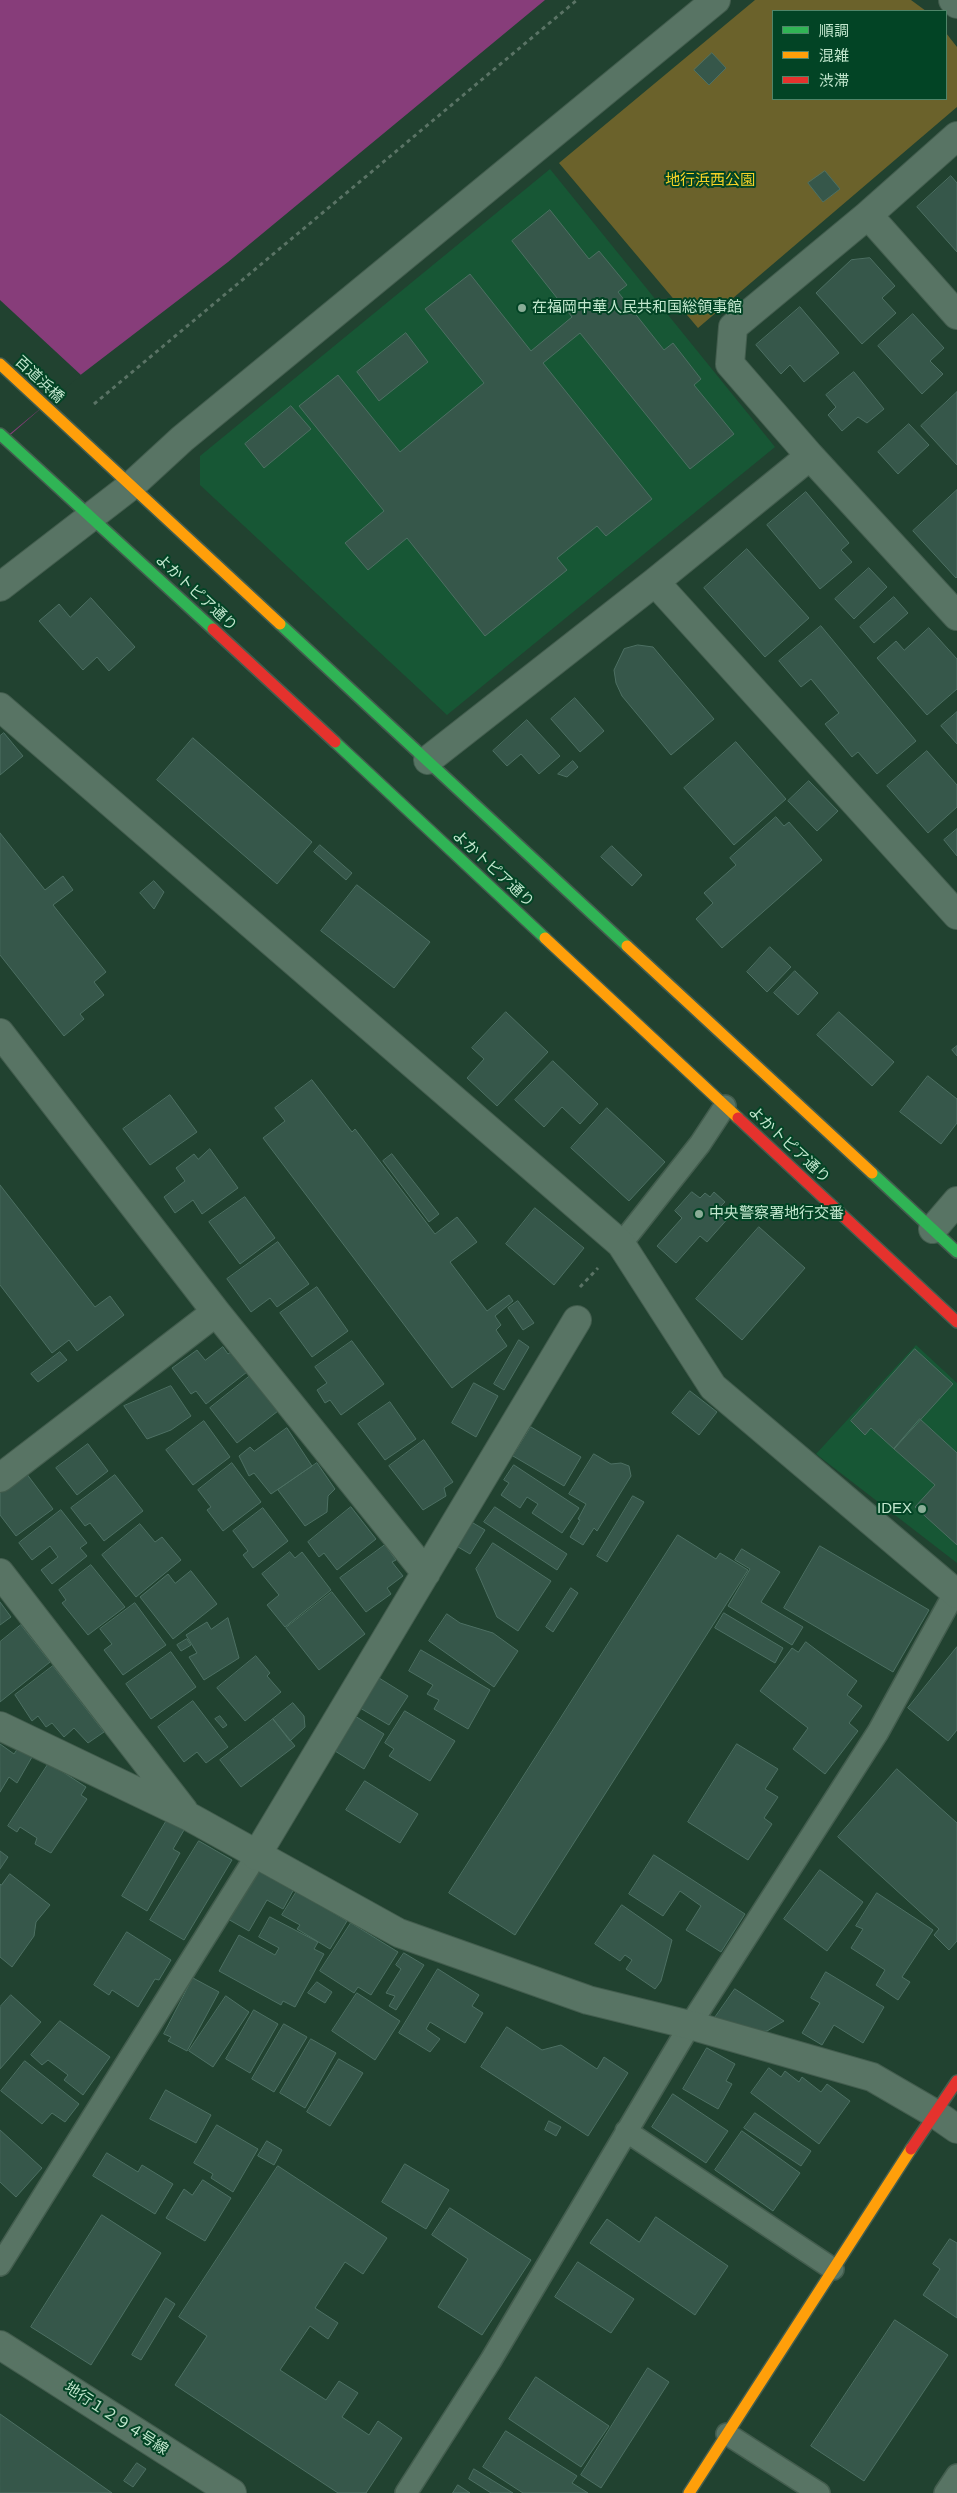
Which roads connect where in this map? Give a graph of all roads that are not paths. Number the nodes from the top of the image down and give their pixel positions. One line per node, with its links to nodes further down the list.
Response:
1 (716, 0): 10 (street)
2 (954, 0): 3 (street)
3 (957, 4)
4 (957, 136): 5 (street)
5 (868, 215): 6 (street); 9 (street)
6 (957, 315)
7 (0, 364): 10 (street, 百道浜橋)
8 (3, 437): 11 (street, よかトピア通り)
9 (810, 456): 12 (street); 14 (street)
10 (132, 486): 11 (street); 16 (street)
11 (91, 515): 13 (street); 19 (street, よかトピア通り)
12 (655, 582): 16 (street); 17 (street)
13 (0, 587)
14 (957, 616)
15 (0, 707): 22 (street)
16 (428, 760): 21 (street)
17 (957, 915)
18 (0, 1033): 24 (street)
19 (725, 1106): 22 (lane); 26 (street, よかトピア通り)
20 (957, 1201): 21 (street)
21 (933, 1229): 23 (street)
22 (621, 1244): 30 (street)
23 (957, 1252)
24 (216, 1312): 27 (street); 29 (street)
25 (577, 1320): 29 (street)
26 (957, 1322)
27 (0, 1478)
28 (0, 1573): 32 (street)
29 (426, 1573): 33 (street)
30 (956, 1593): 34 (lane)
31 (0, 1726): 32 (street)
32 (188, 1816): 33 (street)
33 (256, 1856): 34 (street); 39 (lane)
34 (690, 2025): 36 (street); 38 (lane)
35 (957, 2081): 36 (street)
36 (934, 2113): 37 (street); 40 (street)
37 (957, 2129)
38 (626, 2131): 40 (lane); 45 (lane)
39 (0, 2264)
40 (833, 2269): 42 (street)
41 (0, 2345): 44 (street, 地行１２９４号線)
42 (727, 2434): 46 (street); 47 (lane)
43 (957, 2475): 48 (lane)
44 (232, 2493)
45 (406, 2493)
46 (689, 2493)
47 (819, 2493)
48 (945, 2493)

